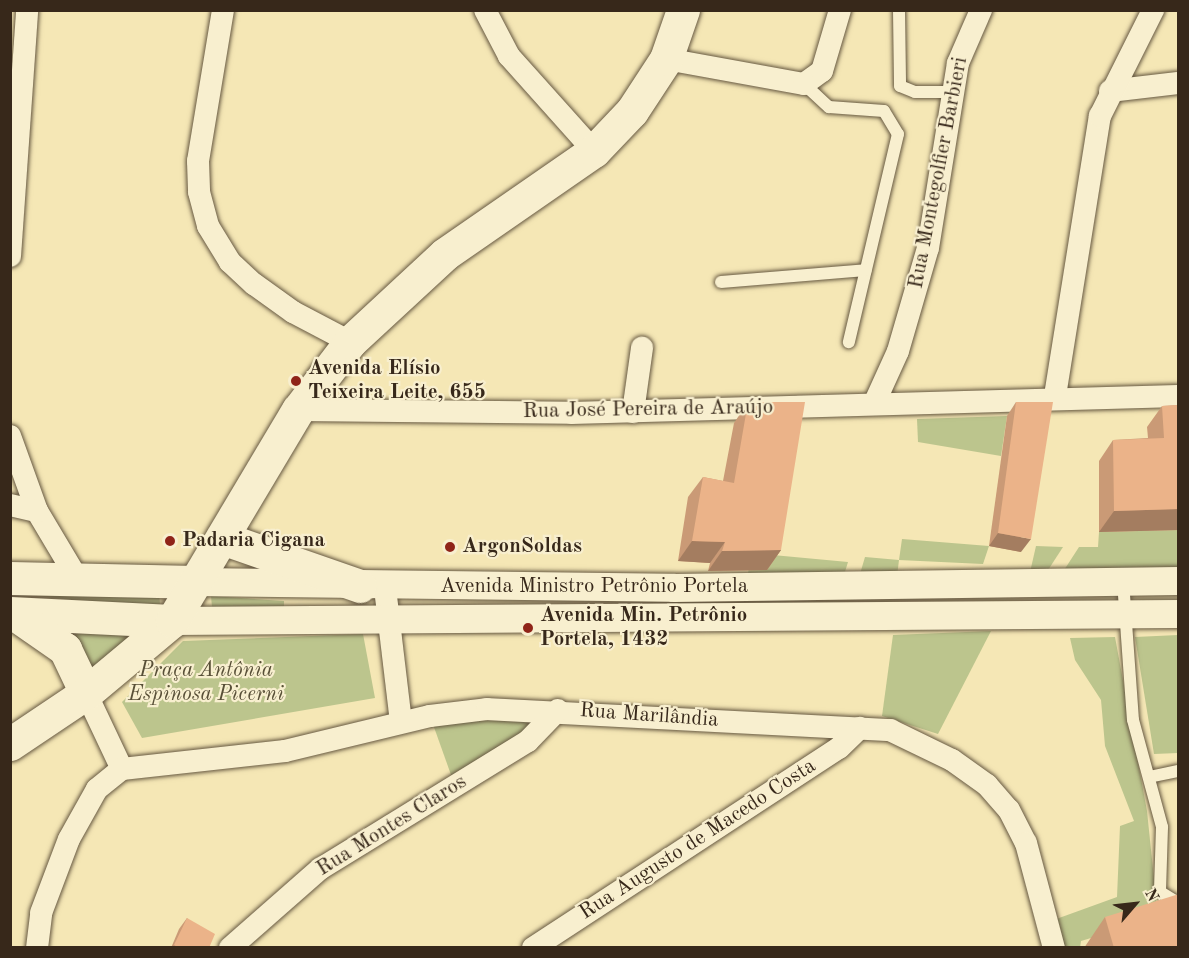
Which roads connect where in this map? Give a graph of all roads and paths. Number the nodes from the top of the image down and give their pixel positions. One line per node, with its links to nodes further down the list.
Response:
1 (27, 10): 14 (street)
2 (223, 10): 19 (street)
3 (485, 10): 15 (street)
4 (683, 10): 9 (main road)
5 (840, 10): 11 (street)
6 (899, 10): 13 (lane)
7 (981, 10): 13 (street, Rua Montegolfier Barbieri)
8 (1153, 10): 12 (street)
9 (666, 59): 11 (street); 15 (main road)
10 (1179, 83): 12 (street)
11 (798, 84): 17 (lane)
12 (1110, 91): 22 (street)
13 (953, 92): 24 (street, Rua Montegolfier Barbieri)
14 (14, 144): 16 (street)
15 (594, 151): 19 (main road)
16 (10, 256)
17 (866, 270): 18 (lane); 20 (lane)
18 (721, 282)
19 (350, 342): 25 (main road)
20 (849, 342)
21 (642, 348): 26 (street)
22 (1055, 396): 23 (street, Rua José Pereira de Araújo); 24 (street, Rua José Pereira de Araújo)
23 (1179, 396)
24 (874, 404): 26 (street, Rua José Pereira de Araújo)
25 (298, 410): 26 (street, Rua José Pereira de Araújo); 30 (main road)
26 (633, 412)
27 (10, 436): 29 (street)
28 (10, 505): 29 (street)
29 (38, 511): 32 (street)
30 (222, 538): 35 (main road); 36 (main road)
31 (10, 578): 32 (main road, Avenida Ministro Petrônio Portela)
32 (77, 578): 35 (main road, Avenida Ministro Petrônio Portela)
33 (1123, 581): 34 (street, Avenida Ministro Petrônio Portela); 36 (street, Avenida Ministro Petrônio Portela); 38 (lane)
34 (1179, 581)
35 (195, 582): 36 (street, Avenida Ministro Petrônio Portela); 41 (main road)
36 (373, 587): 40 (street)
37 (11, 613): 41 (main road, Avenida Ministro Petrônio Portela); 42 (main road)
38 (1125, 614): 39 (street, Avenida Ministro Petrônio Portela); 40 (street, Avenida Ministro Petrônio Portela); 49 (lane)
39 (1179, 614)
40 (386, 617): 41 (street, Avenida Ministro Petrônio Portela); 44 (street)
41 (172, 621): 42 (main road)
42 (86, 693): 46 (main road); 47 (street)
43 (558, 710): 44 (street, Rua Marilândia); 45 (street, Rua Marilândia); 52 (street, Rua Montes Claros)
44 (401, 722): 47 (street, Rua Marilândia)
45 (860, 728): 53 (street, Rua Augusto de Macedo Costa); 54 (street, Rua Marilândia)
46 (10, 744)
47 (122, 769): 51 (street)
48 (1179, 771): 49 (lane)
49 (1149, 777): 50 (lane)
50 (1179, 903)
51 (37, 948)
52 (230, 948)
53 (533, 948)
54 (1054, 948)

